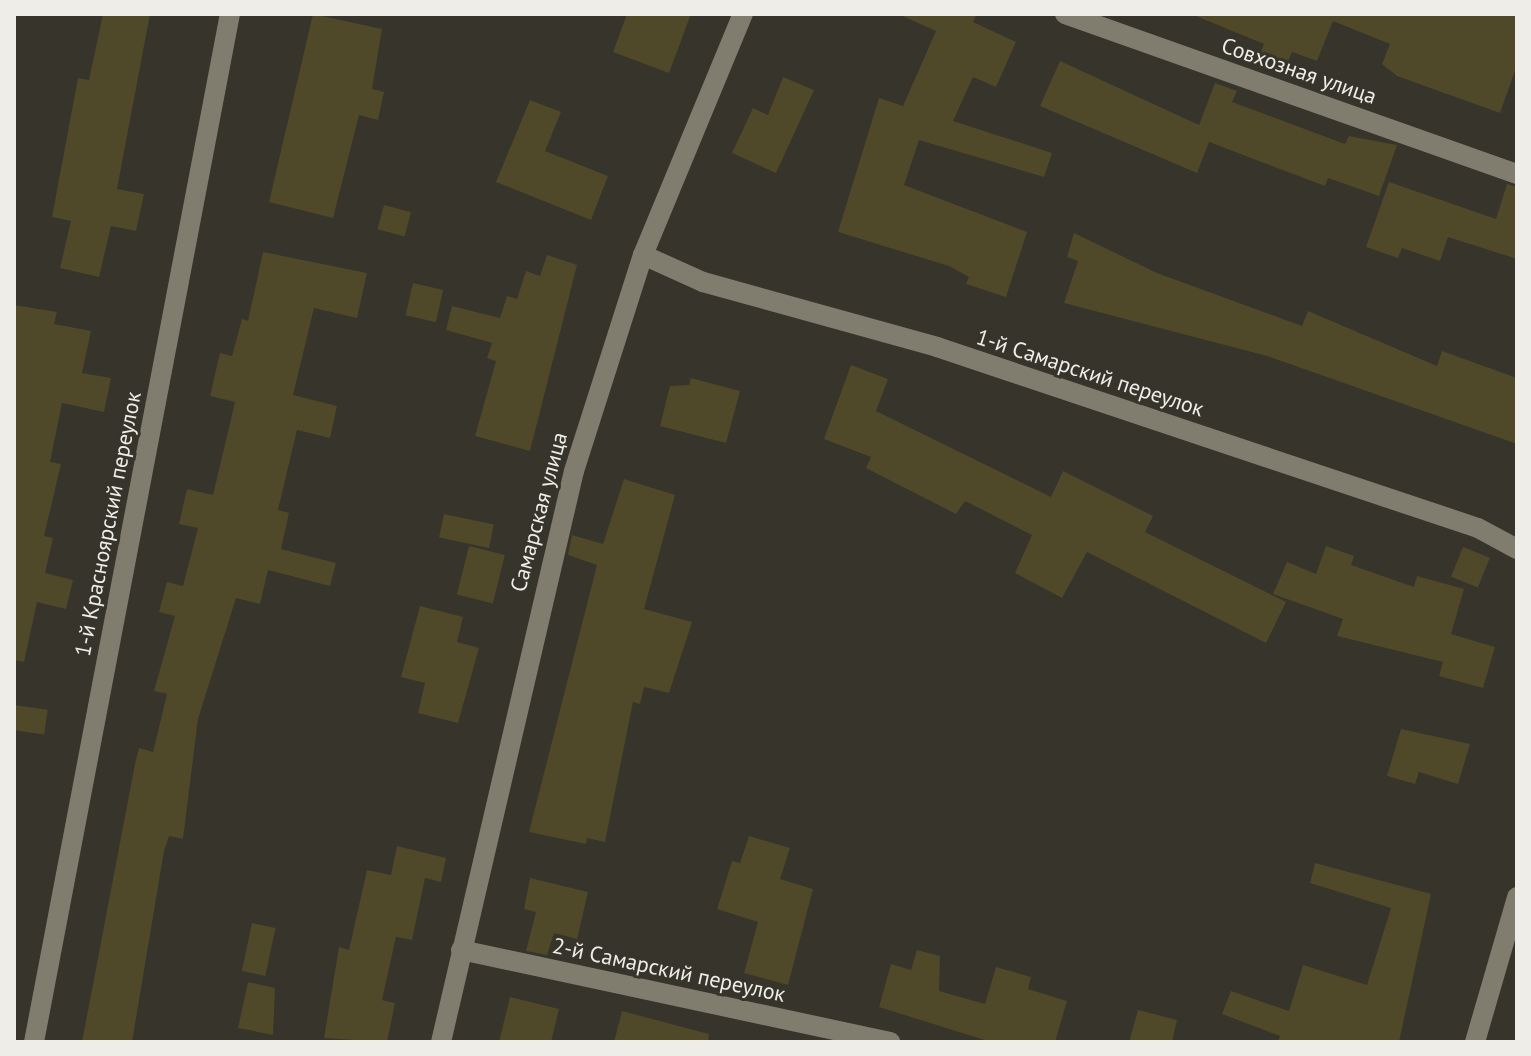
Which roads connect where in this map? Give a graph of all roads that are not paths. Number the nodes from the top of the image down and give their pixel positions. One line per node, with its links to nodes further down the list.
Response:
1 (230, 14): 10 (street, 1-й Красноярский переулок)
2 (743, 14): 5 (street, Самарская улица)
3 (1065, 14): 4 (street, Совхозная улица)
4 (1517, 174)
5 (643, 255): 6 (street, 1-й Самарский переулок); 8 (street, Самарская улица)
6 (1517, 549)
7 (1517, 897): 13 (street)
8 (461, 950): 9 (street, 2-й Самарский переулок); 11 (street, Самарская улица)
9 (867, 1039): 12 (street, 2-й Самарский переулок)
10 (34, 1042)
11 (441, 1042)
12 (890, 1042)
13 (1475, 1042)

